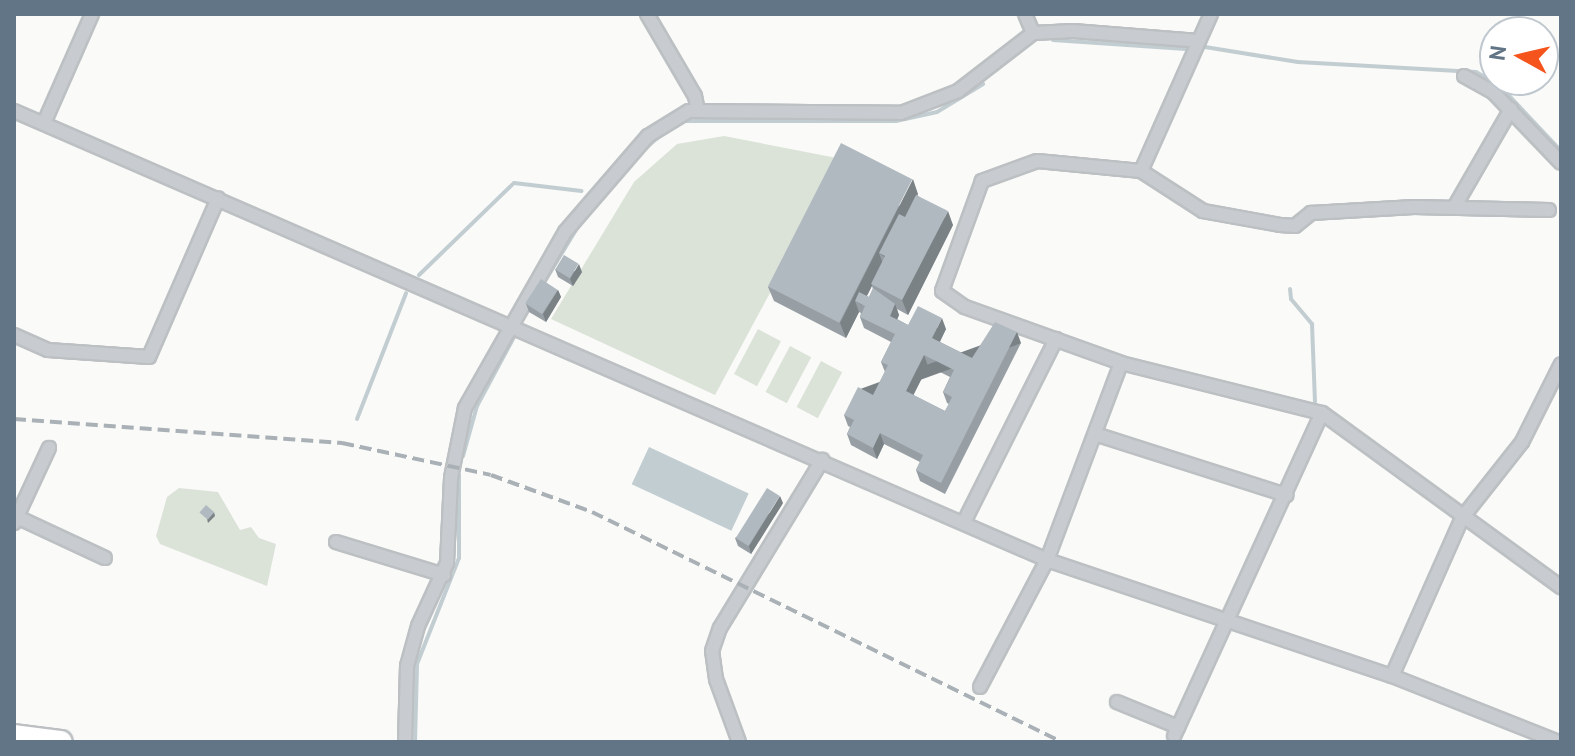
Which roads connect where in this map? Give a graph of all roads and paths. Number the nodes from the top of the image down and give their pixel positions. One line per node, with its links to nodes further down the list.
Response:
1 (92, 14): 11 (street)
2 (647, 14): 10 (street)
3 (1025, 14): 5 (street)
4 (1211, 14): 6 (street)
5 (1033, 33): 6 (street); 10 (street)
6 (1199, 41): 13 (street)
7 (1464, 76): 8 (street)
8 (1511, 109): 12 (street); 15 (street)
9 (14, 111): 11 (street)
10 (698, 111): 17 (street)
11 (44, 123): 14 (street)
12 (1561, 163)
13 (1141, 171): 15 (street); 19 (street)
14 (218, 198): 17 (street); 18 (street)
15 (1455, 206): 16 (street)
16 (1549, 210)
17 (511, 326): 25 (street); 33 (street)
18 (14, 335)
19 (1056, 339): 20 (street); 29 (street)
20 (1121, 363): 22 (street); 23 (street)
21 (1561, 364): 27 (street)
22 (1322, 413): 26 (street); 27 (street)
23 (1095, 434): 26 (street); 32 (street)
24 (49, 448): 28 (street)
25 (822, 460): 29 (street); 42 (street)
26 (1286, 495): 35 (street)
27 (1462, 518): 34 (street); 36 (street)
28 (15, 520): 31 (street)
29 (964, 522): 32 (street)
30 (336, 542): 33 (street)
31 (105, 558)
32 (1047, 560): 35 (street); 37 (street)
33 (444, 575): 41 (street)
34 (1561, 587)
35 (1229, 622): 36 (street); 38 (street)
36 (1392, 676): 43 (street)
37 (980, 687)
38 (1117, 702)
39 (14, 736): 40 (highway)
40 (61, 742)
41 (405, 742)
42 (739, 742)
43 (1559, 742)

